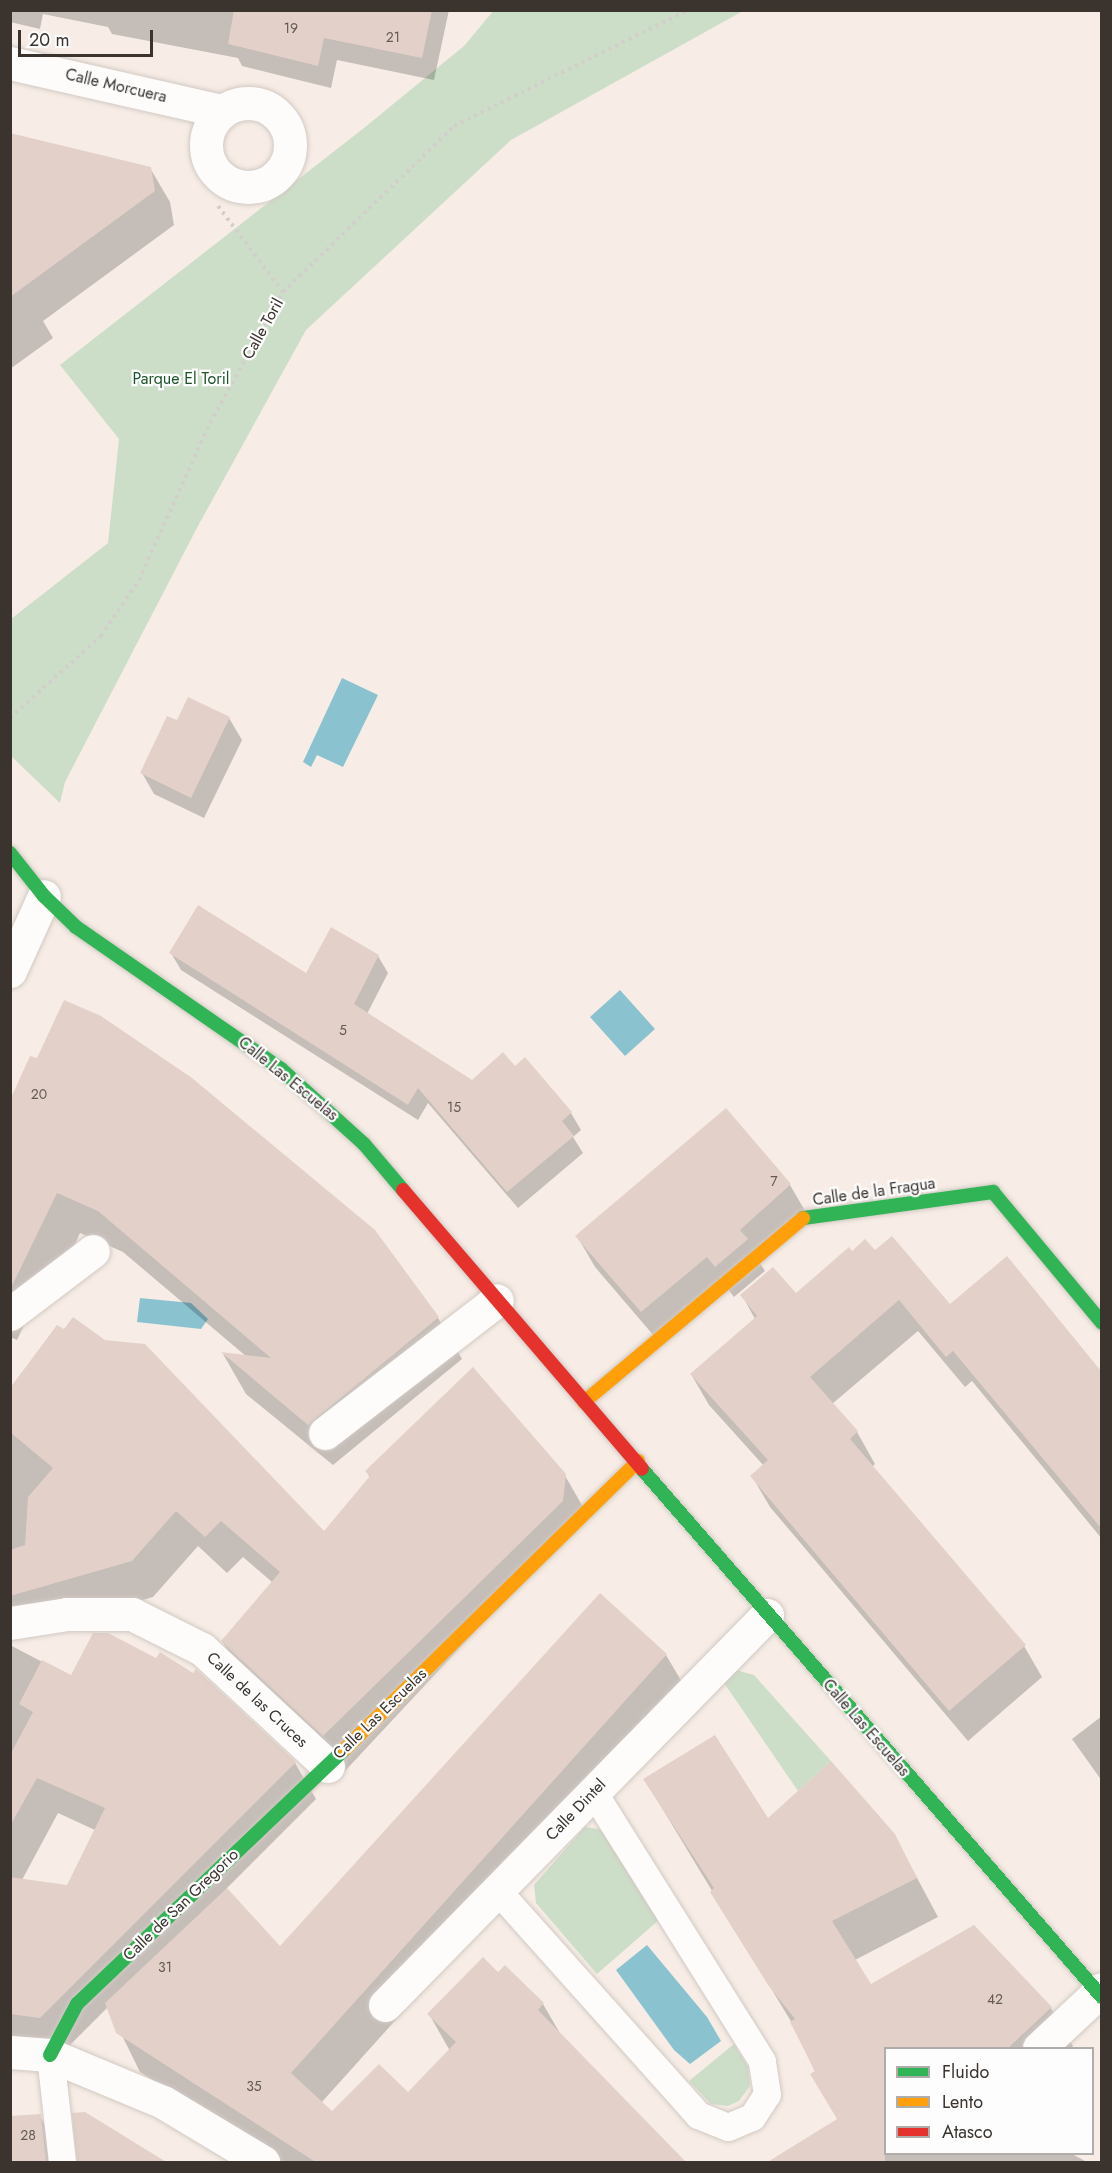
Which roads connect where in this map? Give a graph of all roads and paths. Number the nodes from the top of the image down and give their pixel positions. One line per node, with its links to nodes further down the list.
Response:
1 (688, 10): 5 (path, Calle Toril)
2 (10, 63): 3 (street, Calle Morcuera)
3 (221, 111)
4 (218, 206): 5 (path)
5 (283, 292): 6 (path, Calle Toril)
6 (10, 718)
7 (10, 853): 8 (street, Calle Las Escuelas)
8 (44, 896): 9 (street); 11 (street, Calle Las Escuelas)
9 (10, 971)
10 (93, 1251): 12 (street)
11 (497, 1300): 14 (street, Calle Las Escuelas); 15 (street)
12 (10, 1314)
13 (1101, 1323): 14 (street, Calle de la Fragua)
14 (584, 1401): 16 (street, Calle Las Escuelas)
15 (325, 1433)
16 (638, 1461): 17 (street, Calle Las Escuelas); 19 (street, Calle Las Escuelas)
17 (767, 1615): 20 (street, Calle Dintel); 22 (street, Calle Las Escuelas)
18 (10, 1623): 19 (street, Calle de las Cruces)
19 (328, 1766): 26 (street, Calle de San Gregorio)
20 (593, 1792): 21 (street, Calle Dintel); 21 (lane)
21 (497, 1890): 23 (street, Calle Dintel)
22 (1100, 1993): 24 (street, Calle Las Escuelas)
23 (385, 2005)
24 (1041, 2047)
25 (10, 2052): 26 (street)
26 (50, 2055): 27 (lane); 28 (street)
27 (62, 2163)
28 (263, 2163)

